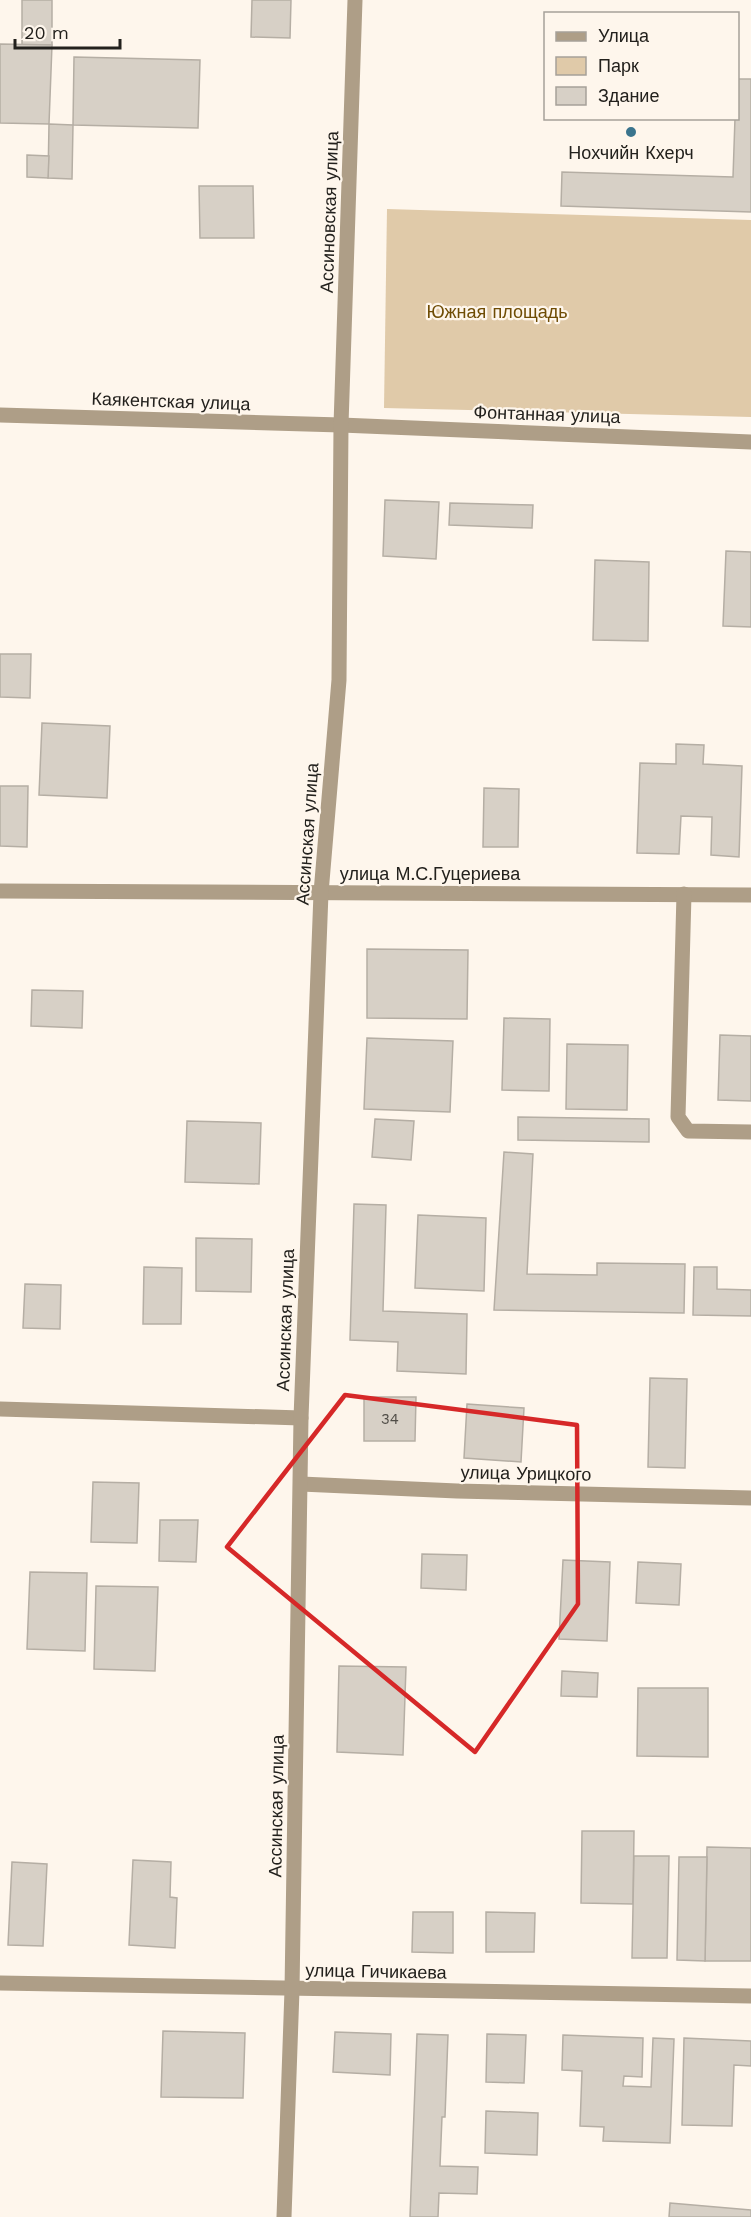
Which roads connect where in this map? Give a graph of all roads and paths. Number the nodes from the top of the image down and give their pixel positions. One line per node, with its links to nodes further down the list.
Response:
1 (355, 0): 3 (street, Ассиновская улица)
2 (0, 415): 3 (street, Каякентская улица)
3 (341, 425): 4 (street, Фонтанная улица); 6 (street, Ассинская улица)
4 (751, 442)
5 (0, 891): 6 (street, улица М.С.Гуцериева)
6 (321, 892): 7 (street, улица М.С.Гуцериева); 11 (street, Ассинская улица)
7 (684, 894): 8 (street, улица М.С.Гуцериева); 9 (street)
8 (751, 895)
9 (751, 1132)
10 (0, 1409): 11 (street)
11 (301, 1418): 12 (street, Ассинская улица)
12 (301, 1484): 13 (street, улица Урицкого); 15 (street, Ассинская улица)
13 (751, 1498)
14 (0, 1983): 15 (street, улица Гичикаева)
15 (292, 1989): 16 (street, улица Гичикаева); 17 (street, Ассинская улица)
16 (751, 1996)
17 (284, 2217)

